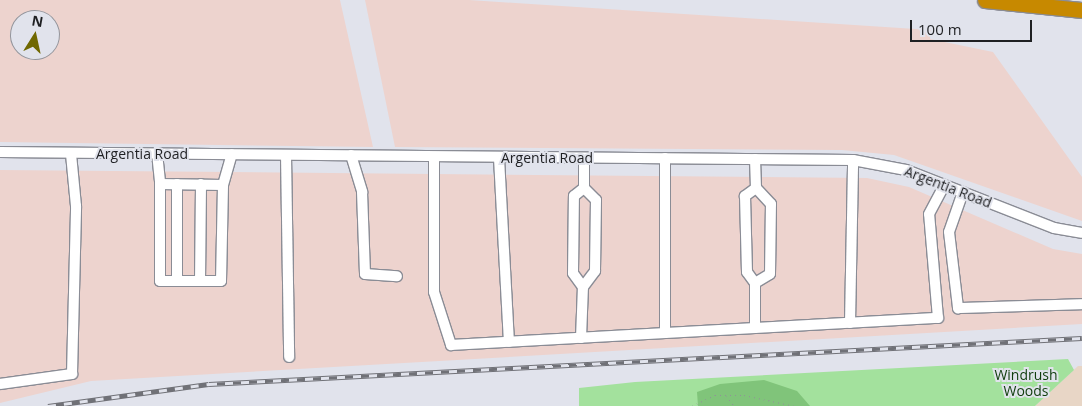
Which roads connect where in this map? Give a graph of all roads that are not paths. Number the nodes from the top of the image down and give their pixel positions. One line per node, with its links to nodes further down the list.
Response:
1 (985, 0): 3 (highway)
2 (1033, 0): 3 (highway)
3 (1002, 2): 4 (highway)
4 (1082, 10)
5 (0, 152): 6 (street, Argentia Road)
6 (70, 154): 7 (street, Argentia Road); 38 (street)
7 (157, 154): 8 (street, Argentia Road); 17 (street)
8 (232, 154): 9 (street, Argentia Road); 20 (street)
9 (286, 155): 10 (street, Argentia Road); 37 (street)
10 (350, 155): 11 (street, Argentia Road); 26 (street)
11 (434, 157): 12 (street, Argentia Road); 36 (street)
12 (499, 158): 13 (street, Argentia Road); 36 (street)
13 (584, 158): 14 (street, Argentia Road); 22 (street)
14 (665, 158): 15 (street, Argentia Road); 34 (street)
15 (755, 159): 16 (street, Argentia Road); 23 (street)
16 (853, 160): 21 (street, Argentia Road); 32 (street)
17 (160, 184): 18 (street); 27 (street)
18 (177, 184): 19 (street); 27 (street)
19 (201, 184): 20 (street); 28 (street)
20 (223, 184): 28 (street)
21 (944, 186): 24 (street, Argentia Road); 32 (street)
22 (584, 188): 30 (street); 30 (street)
23 (756, 188): 29 (street); 29 (street)
24 (963, 192): 25 (street, Argentia Road); 31 (street)
25 (1082, 233)
26 (397, 276)
27 (177, 281): 28 (street)
28 (200, 281)
29 (755, 283): 33 (street)
30 (583, 287): 35 (street)
31 (1082, 304)
32 (850, 323): 33 (street)
33 (755, 328): 34 (street)
34 (666, 333): 35 (street)
35 (581, 338): 36 (street)
36 (509, 342)
37 (288, 357)
38 (0, 384)

